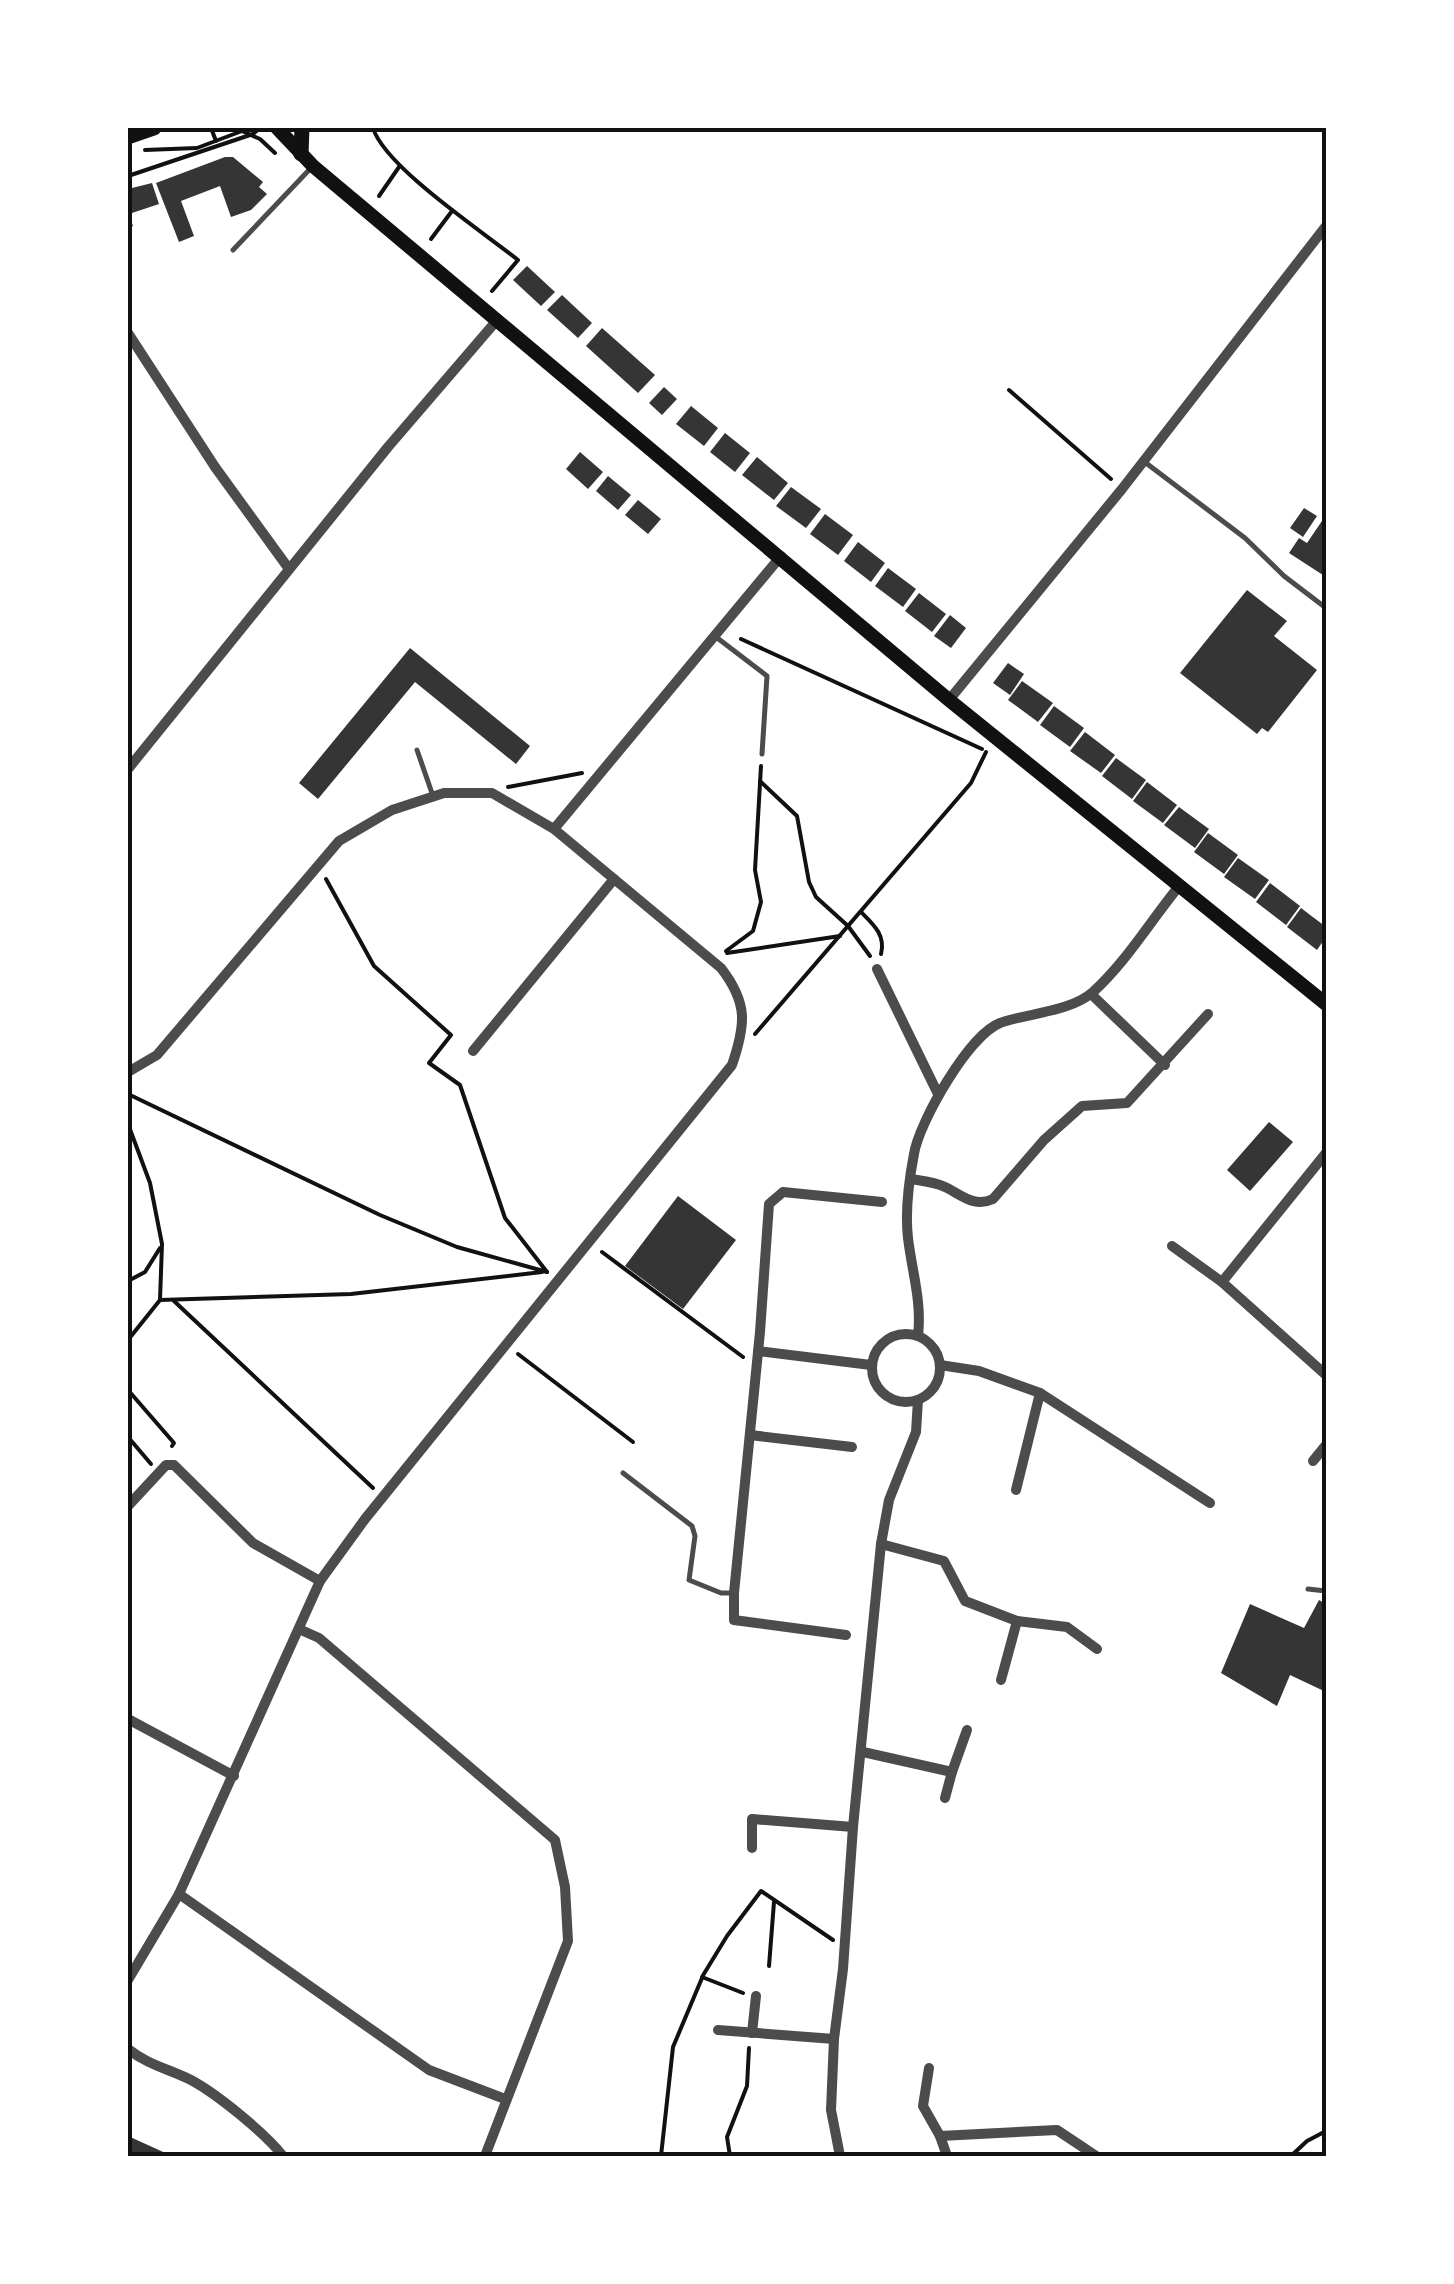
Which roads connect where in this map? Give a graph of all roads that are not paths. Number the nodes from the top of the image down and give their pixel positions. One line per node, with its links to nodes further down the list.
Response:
1 (154, 128): 4 (main road)
2 (278, 128): 5 (main road)
3 (302, 128): 5 (main road)
4 (132, 144)
5 (307, 160): 7 (lane); 8 (main road)
6 (1326, 226): 10 (street)
7 (233, 250)
8 (498, 318): 11 (main road); 12 (street)
9 (128, 333): 12 (street)
10 (1144, 461): 13 (lane); 15 (street)
11 (781, 556): 14 (street); 15 (main road)
12 (290, 569): 18 (street)
13 (1326, 608)
14 (714, 636): 17 (lane); 20 (street)
15 (949, 700): 22 (main road)
16 (416, 750): 19 (lane)
17 (762, 754)
18 (128, 765)
19 (433, 796): 20 (street); 29 (street)
20 (554, 829): 21 (street)
21 (614, 879): 27 (street); 52 (street)
22 (1180, 885): 24 (street); 25 (main road)
23 (877, 969): 30 (street)
24 (1091, 994): 28 (street); 30 (street)
25 (1326, 1004)
26 (1208, 1014): 28 (street)
27 (473, 1051)
28 (1166, 1065): 32 (street)
29 (128, 1072)
30 (938, 1094): 32 (street)
31 (1326, 1153): 35 (street)
32 (911, 1179): 36 (street)
33 (882, 1202): 37 (street)
34 (1172, 1246): 35 (street)
35 (1222, 1282): 40 (street)
36 (918, 1336): 38 (street); 39 (street)
37 (758, 1356): 38 (street); 43 (street)
38 (872, 1365): 42 (street)
39 (940, 1366): 41 (street); 42 (street)
40 (1326, 1375)
41 (1040, 1393): 48 (street); 49 (street)
42 (918, 1400): 51 (street)
43 (750, 1435): 45 (street); 55 (street)
44 (1326, 1445): 46 (street)
45 (852, 1447)
46 (1313, 1461)
47 (624, 1473): 55 (lane)
48 (1016, 1490)
49 (1210, 1504)
50 (128, 1506): 52 (street)
51 (881, 1544): 56 (street); 63 (street)
52 (320, 1581): 57 (street)
53 (1308, 1588): 54 (lane)
54 (1326, 1591)
55 (734, 1593): 58 (street)
56 (1018, 1621): 59 (street); 60 (street)
57 (299, 1629): 65 (street); 77 (street)
58 (846, 1636)
59 (1097, 1649)
60 (1002, 1680)
61 (128, 1718): 65 (street)
62 (967, 1730): 64 (street)
63 (863, 1752): 64 (street); 67 (street)
64 (952, 1772): 66 (street)
65 (234, 1776): 69 (street)
66 (945, 1798)
67 (853, 1827): 68 (street); 74 (street)
68 (752, 1848)
69 (179, 1894): 70 (street); 77 (street)
70 (128, 1980)
71 (756, 1996): 73 (street)
72 (718, 2030): 73 (street)
73 (752, 2034): 74 (street)
74 (834, 2039): 81 (street)
75 (128, 2048): 79 (street)
76 (929, 2068): 78 (street)
77 (505, 2099): 80 (street)
78 (940, 2136): 82 (street); 83 (street)
79 (283, 2156)
80 (486, 2156)
81 (840, 2156)
82 (947, 2156)
83 (1096, 2156)

